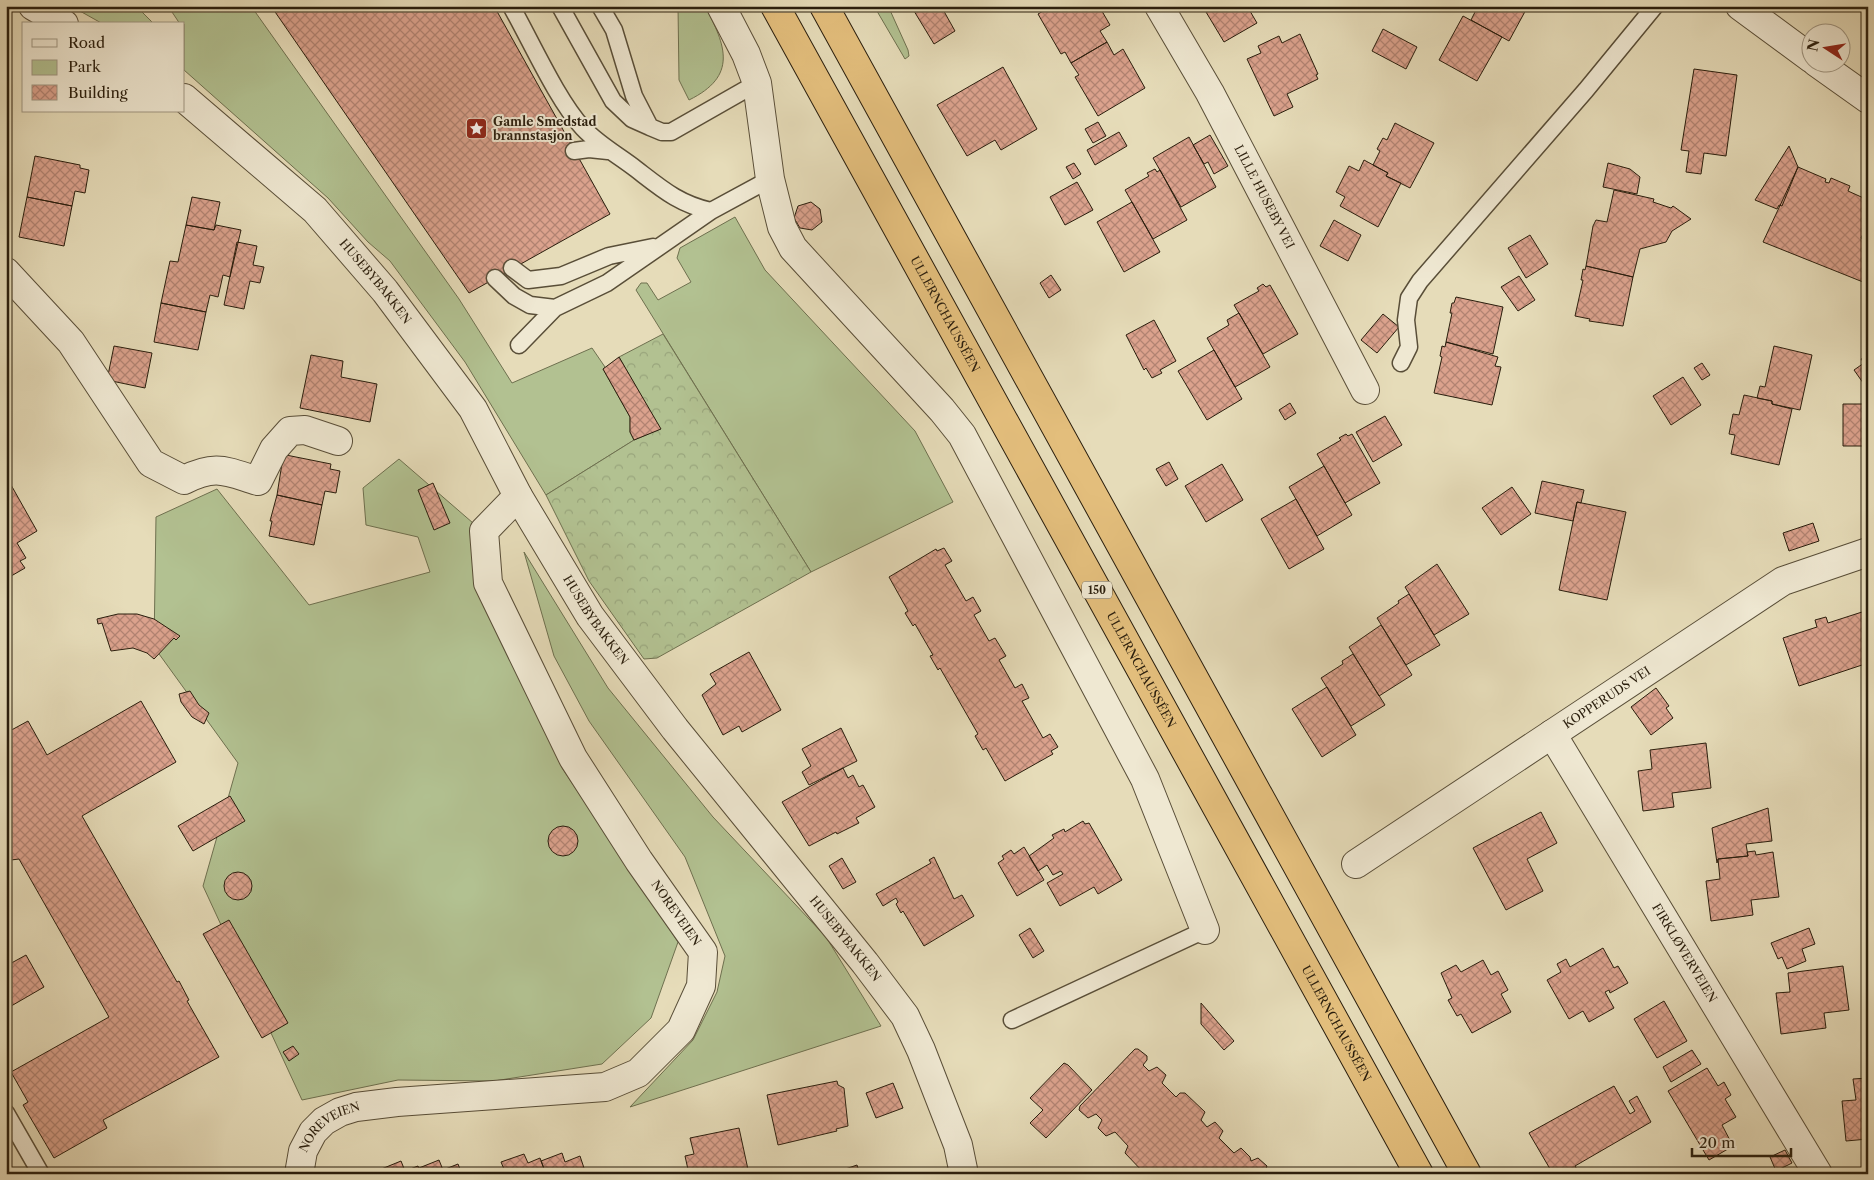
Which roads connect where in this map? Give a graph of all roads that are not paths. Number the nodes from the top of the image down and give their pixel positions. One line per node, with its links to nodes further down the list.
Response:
1 (33, 6): 11 (street)
2 (512, 6): 19 (lane)
3 (560, 6): 17 (lane)
4 (600, 6): 17 (lane)
5 (721, 6): 14 (street)
6 (775, 6): 41 (highway, ULLERNCHAUSSÉEN / 150)
7 (824, 6): 42 (highway)
8 (1159, 6): 29 (street, LILLE HUSEBY VEI)
9 (1655, 6): 28 (lane)
10 (1740, 6): 12 (street)
11 (61, 22)
12 (1802, 52)
13 (1830, 72): 16 (street)
14 (756, 83): 17 (lane); 20 (street)
15 (185, 99): 31 (street, HUSEBYBAKKEN)
16 (1868, 99)
17 (650, 126)
18 (574, 151): 19 (lane)
19 (608, 151): 21 (lane)
20 (770, 179): 21 (lane); 35 (street)
21 (711, 211): 22 (lane)
22 (662, 246): 23 (lane); 26 (lane)
23 (512, 268)
24 (6, 272): 30 (street)
25 (496, 278): 26 (lane)
26 (555, 308): 27 (lane)
27 (519, 345)
28 (1401, 363)
29 (1365, 390)
30 (338, 441)
31 (518, 496): 39 (street, NOREVEIEN); 40 (street, HUSEBYBAKKEN)
32 (1868, 552): 33 (street, KOPPERUDS VEI)
33 (1552, 734): 34 (street, KOPPERUDS VEI); 43 (street, FIRKLØVERVEIEN)
34 (1356, 864)
35 (1205, 930): 36 (lane)
36 (1012, 1020)
37 (6, 1113): 38 (lane)
38 (41, 1174)
39 (299, 1174)
40 (964, 1174)
41 (1420, 1174)
42 (1467, 1174)
43 (1818, 1174)

